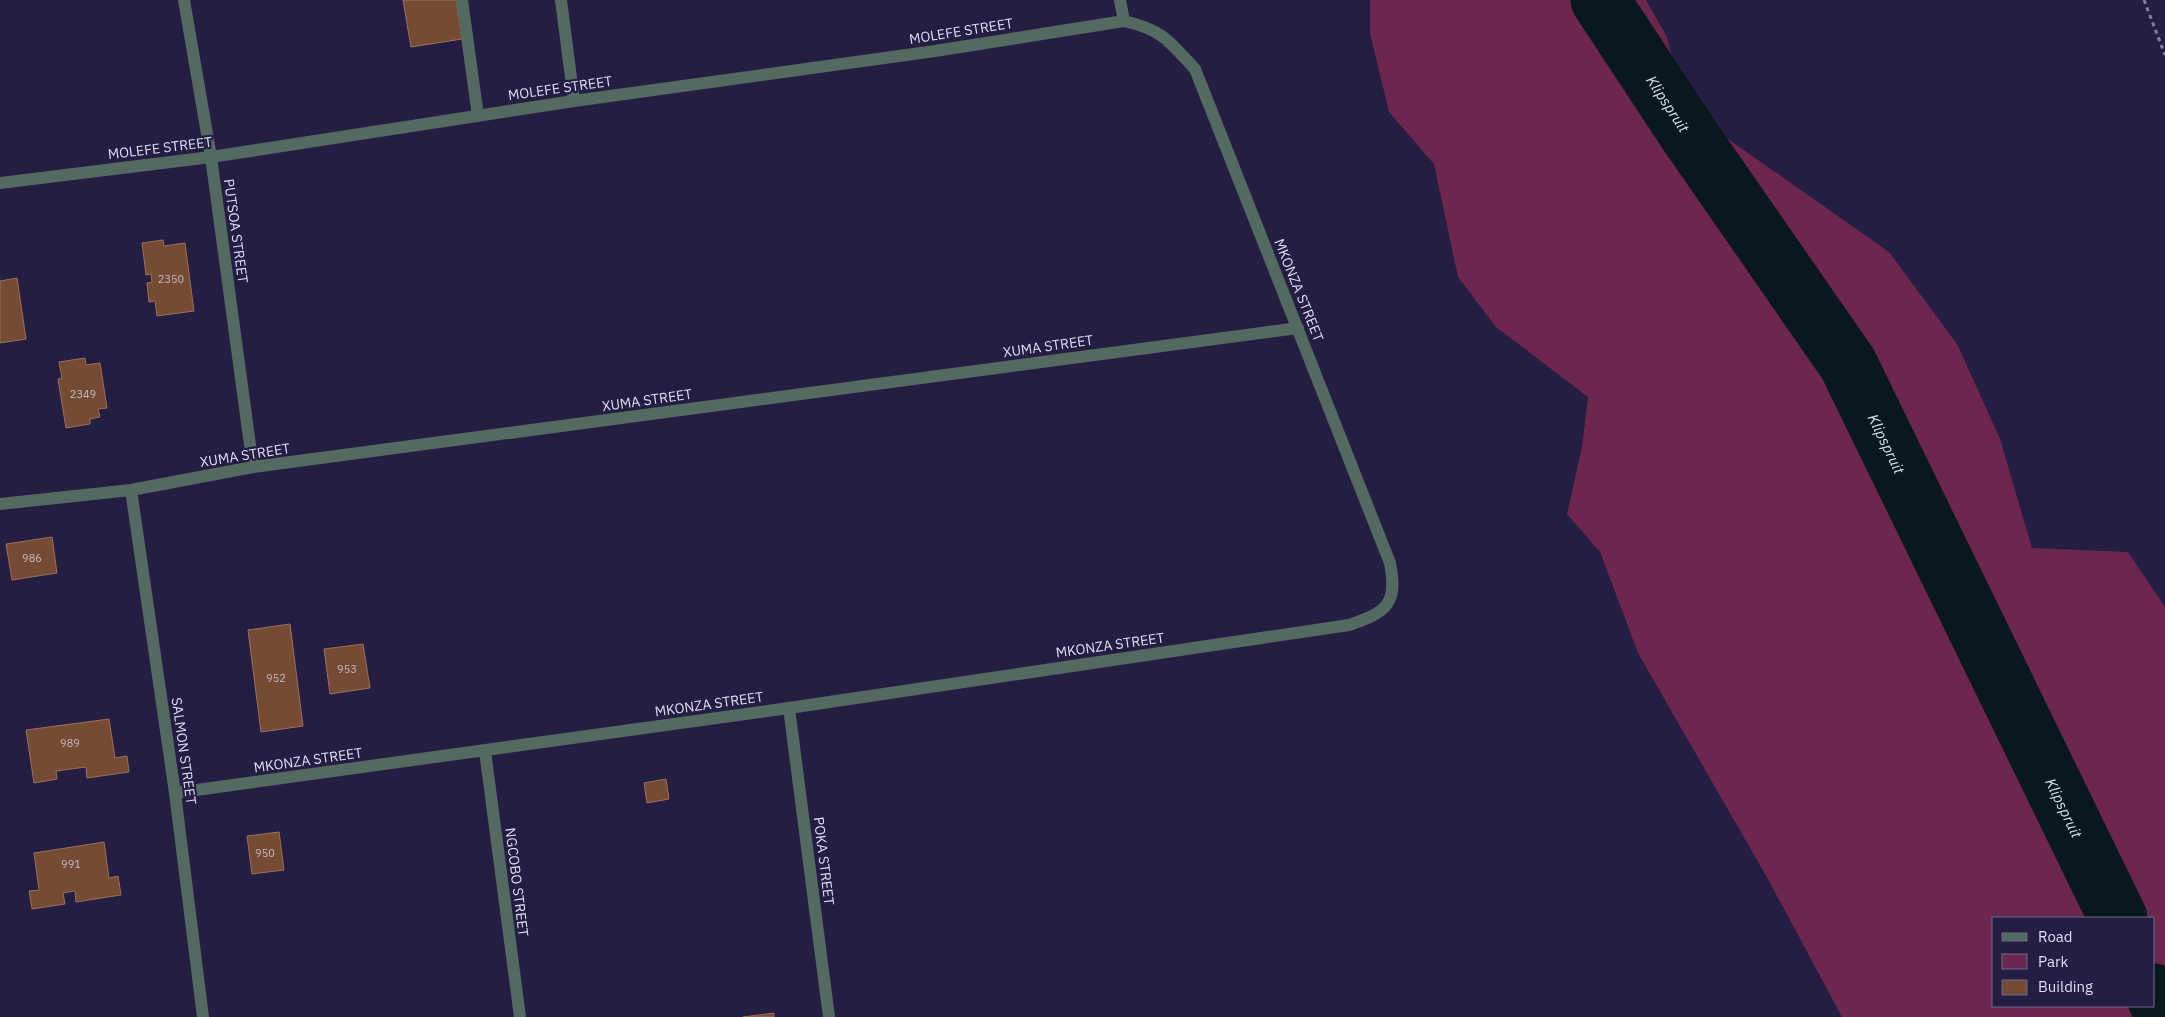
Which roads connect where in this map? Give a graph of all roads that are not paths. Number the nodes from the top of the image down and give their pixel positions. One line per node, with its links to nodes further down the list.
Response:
1 (184, 0): 8 (street, PUTSOA STREET)
2 (462, 0): 7 (street)
3 (561, 0): 6 (street)
4 (1120, 0): 5 (street)
5 (1124, 21): 6 (street, MOLEFE STREET); 10 (street, MKONZA STREET)
6 (574, 101): 7 (street, MOLEFE STREET)
7 (478, 116): 8 (street, MOLEFE STREET)
8 (211, 157): 9 (street, MOLEFE STREET); 11 (street, PUTSOA STREET)
9 (0, 183)
10 (1298, 328): 11 (street, XUMA STREET); 14 (street, MKONZA STREET)
11 (253, 467): 12 (street, XUMA STREET)
12 (131, 490): 13 (street, XUMA STREET); 16 (street, SALMON STREET)
13 (0, 504)
14 (789, 708): 15 (street, MKONZA STREET); 19 (street, POKA STREET)
15 (485, 751): 16 (street, MKONZA STREET); 18 (street, NGCOBO STREET)
16 (175, 793): 17 (street, SALMON STREET)
17 (203, 1017)
18 (520, 1017)
19 (829, 1017)

